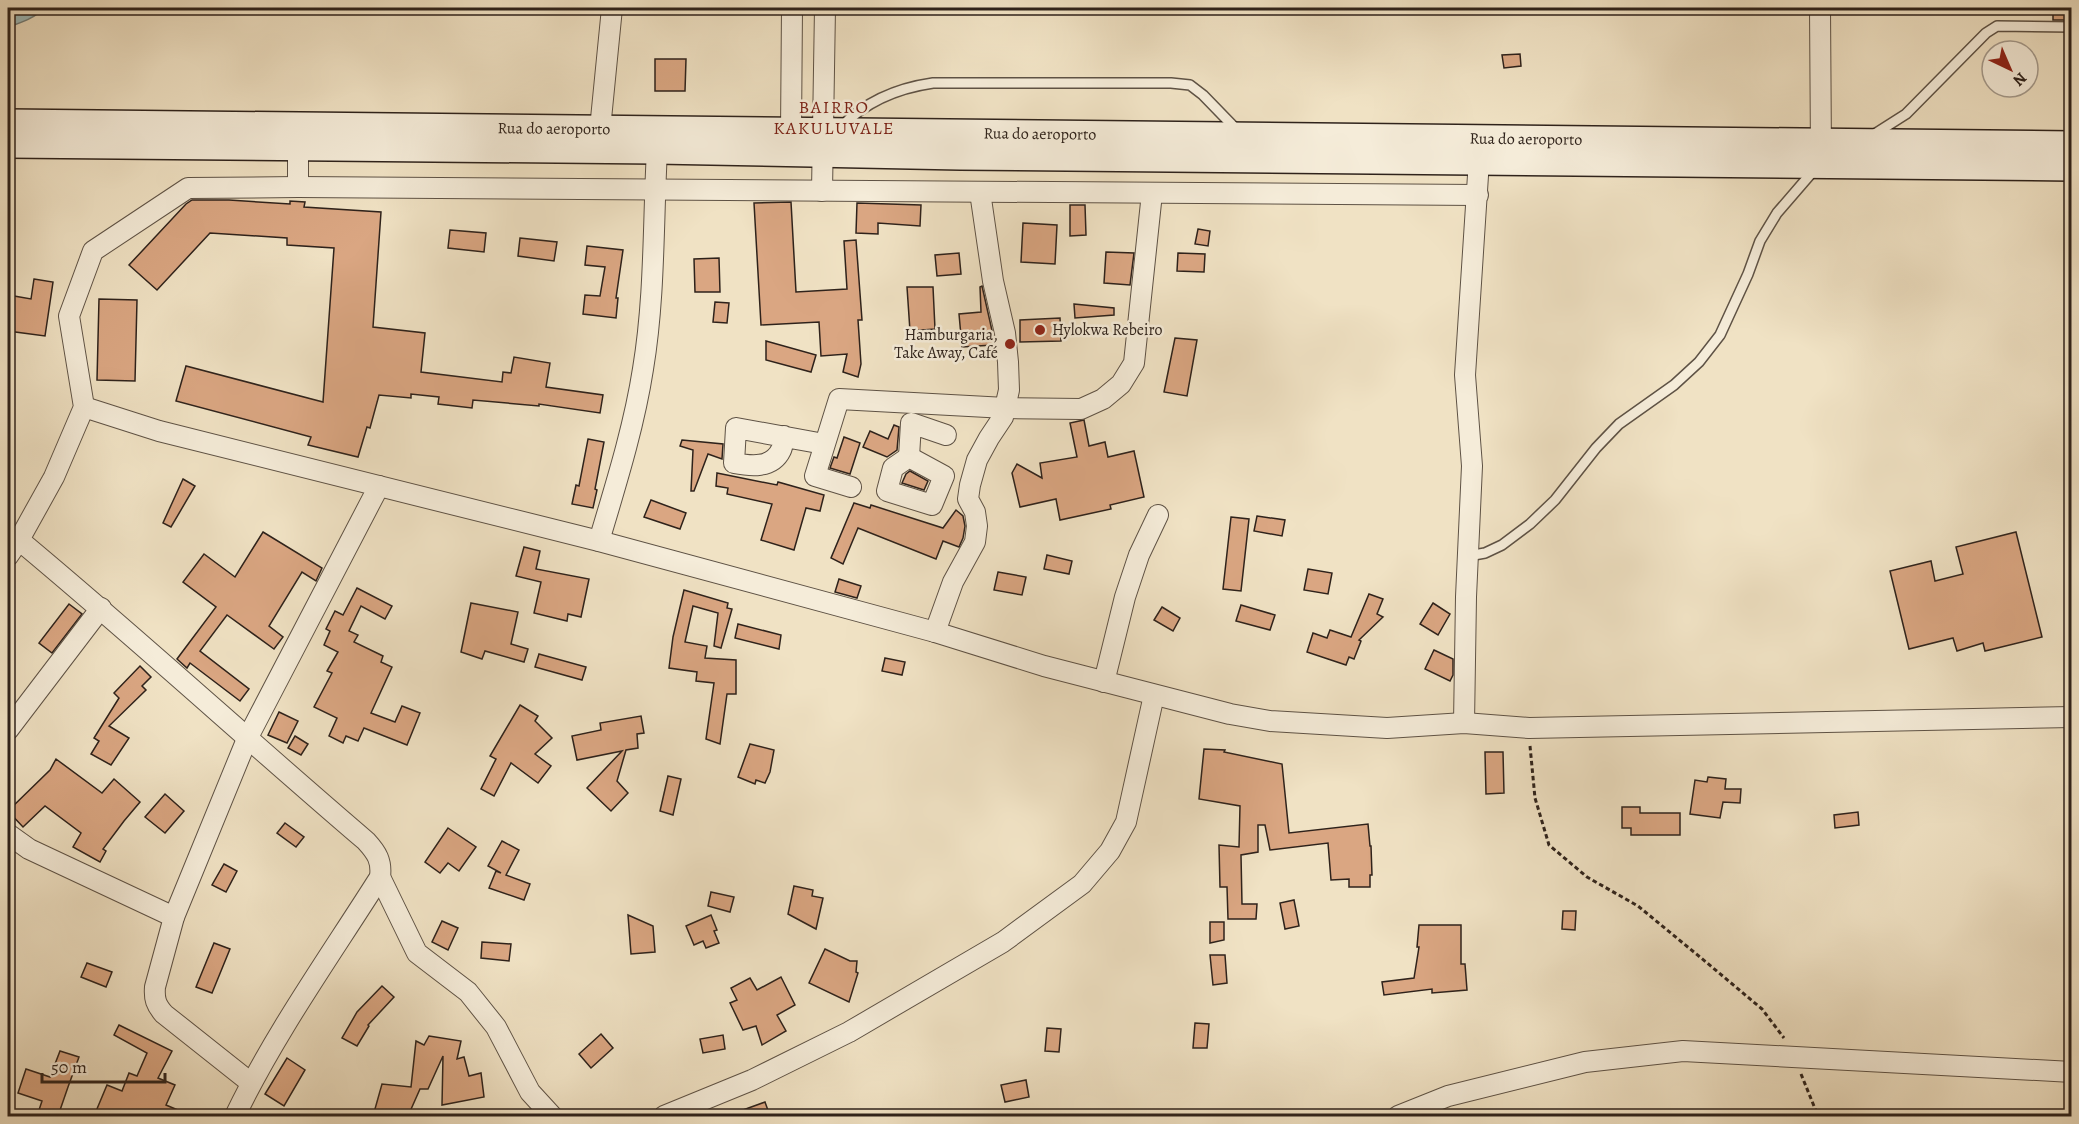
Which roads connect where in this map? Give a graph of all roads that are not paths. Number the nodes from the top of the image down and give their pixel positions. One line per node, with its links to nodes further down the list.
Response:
1 (612, 8): 7 (street)
2 (792, 8): 8 (street)
3 (825, 8): 10 (street)
4 (1820, 8): 16 (street)
5 (2072, 27): 11 (lane)
6 (8, 123): 7 (main road, Rua do aeroporto)
7 (600, 129): 8 (main road, Rua do aeroporto)
8 (791, 131): 10 (main road, Rua do aeroporto)
9 (1243, 136): 10 (main road, Rua do aeroporto); 10 (lane); 16 (main road, Rua do aeroporto)
10 (828, 138): 15 (main road, Rua do aeroporto); 17 (main road, Rua do aeroporto); 21 (street)
11 (1859, 142): 13 (main road, Rua do aeroporto); 16 (main road, Rua do aeroporto)
12 (8, 144): 14 (main road, Rua do aeroporto)
13 (2072, 145)
14 (298, 146): 15 (main road, Rua do aeroporto); 19 (street)
15 (657, 150): 20 (street)
16 (1821, 153): 17 (main road, Rua do aeroporto); 18 (main road, Rua do aeroporto); 38 (lane)
17 (1479, 160): 24 (street)
18 (2072, 167)
19 (298, 187): 20 (street); 25 (street)
20 (655, 190): 21 (street); 36 (street)
21 (822, 191): 22 (street)
22 (980, 192): 23 (street); 26 (street)
23 (1152, 193): 24 (street); 26 (street)
24 (1478, 195): 38 (street)
25 (84, 408): 31 (street); 37 (street)
26 (1006, 408): 29 (street); 34 (street)
27 (946, 435): 30 (street)
28 (784, 436): 29 (street)
29 (824, 444): 32 (street)
30 (909, 457): 33 (street); 33 (street)
31 (379, 486): 36 (street); 46 (street)
32 (851, 487)
33 (936, 494): 34 (street)
34 (975, 512): 40 (street)
35 (1158, 515): 41 (street)
36 (599, 541): 40 (street)
37 (13, 548): 39 (street)
38 (1468, 556): 44 (street)
39 (101, 608): 45 (street); 46 (street)
40 (935, 632): 41 (street)
41 (1104, 682): 42 (street)
42 (1154, 695): 44 (street); 54 (street)
43 (2072, 717): 44 (street)
44 (1464, 723)
45 (8, 730)
46 (247, 739): 48 (street); 49 (street)
47 (8, 834): 49 (street)
48 (380, 877): 51 (street); 53 (street)
49 (174, 917): 51 (street)
50 (2072, 1072): 55 (street)
51 (251, 1083): 52 (street)
52 (235, 1116)
53 (552, 1116)
54 (664, 1116)
55 (1398, 1116)

